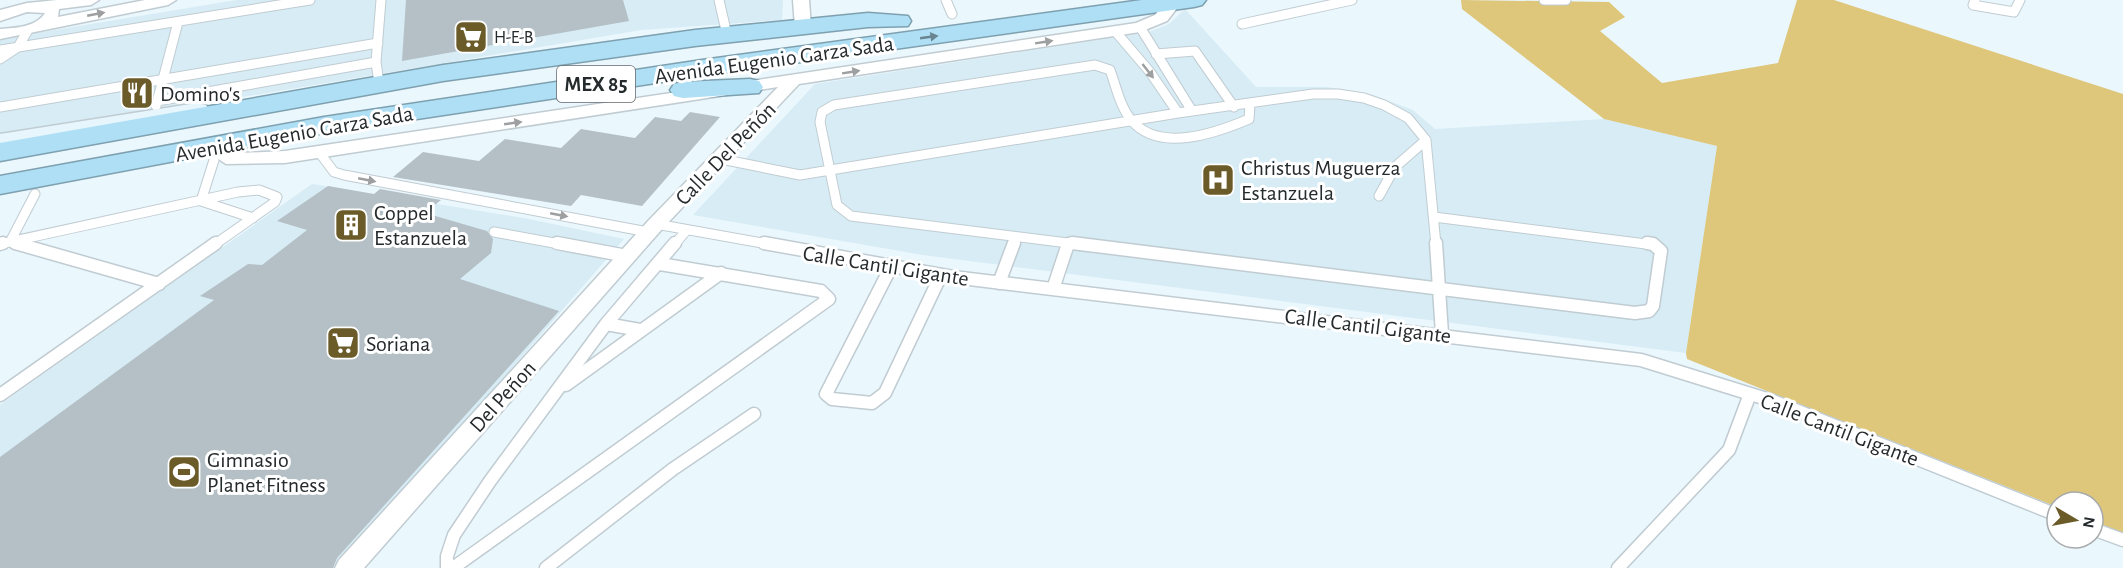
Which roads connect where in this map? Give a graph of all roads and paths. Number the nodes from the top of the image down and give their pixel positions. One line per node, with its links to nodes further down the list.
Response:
1 (91, 0): 13 (street)
2 (168, 0): 21 (street, one-way to 2)
3 (310, 0): 18 (lane)
4 (381, 0): 25 (lane)
5 (719, 0): 24 (lane)
6 (1046, 0): 14 (highway, Avenida Eugenio Garza Sada / MEX 85)
7 (1352, 0): 19 (lane)
8 (1544, 0): 9 (lane)
9 (1566, 0)
10 (1975, 0): 11 (lane)
11 (2020, 0)
12 (1184, 2): 20 (street); 26 (highway, Avenida Eugenio Garza Sada / MEX 85, one-way to 12)
13 (39, 7): 16 (street); 21 (street)
14 (949, 7): 17 (highway, Avenida Eugenio Garza Sada / MEX 85)
15 (799, 8): 17 (highway); 24 (highway)
16 (4, 14)
17 (899, 21): 50 (highway, Avenida Eugenio Garza Sada / MEX 85)
18 (178, 22): 27 (lane); 33 (lane)
19 (1242, 24)
20 (1140, 27): 22 (street); 29 (lane)
21 (33, 28): 23 (street); 27 (lane)
22 (1115, 31): 31 (street, one-way to 22); 42 (lane, one-way to 42)
23 (0, 34)
24 (727, 35): 32 (highway)
25 (378, 43): 32 (lane); 33 (lane)
26 (870, 45): 31 (highway); 52 (highway, Avenida Eugenio Garza Sada / MEX 85)
27 (18, 47): 28 (lane); 30 (lane)
28 (0, 50)
29 (1156, 54): 39 (lane); 41 (lane)
30 (0, 59)
31 (794, 72): 34 (street); 35 (highway); 49 (street, Calle Del Peñón)
32 (378, 73): 36 (highway); 40 (lane)
33 (162, 80): 38 (lane); 40 (lane)
34 (750, 87): 35 (highway); 47 (street, one-way to 34)
35 (612, 94): 48 (highway)
36 (272, 103): 40 (street); 46 (highway)
37 (1250, 105): 39 (lane); 43 (lane); 44 (lane)
38 (0, 107)
39 (1234, 107): 41 (lane)
40 (155, 108): 45 (street)
41 (1192, 111): 42 (lane)
42 (1178, 113): 43 (lane)
43 (1131, 121): 51 (lane); 51 (lane)
44 (1426, 140): 54 (lane); 57 (lane)
45 (0, 142)
46 (0, 152)
47 (319, 152): 48 (street); 59 (lane, Calle Cantil Gigante, one-way to 59)
48 (220, 159): 53 (highway); 55 (lane)
49 (721, 159): 51 (lane); 59 (street, Calle Del Peñón)
50 (0, 169)
51 (830, 169): 62 (lane)
52 (0, 185)
53 (35, 195): 56 (highway); 63 (lane)
54 (1379, 196)
55 (201, 201): 58 (lane); 58 (lane); 63 (lane)
56 (0, 202)
57 (1434, 217): 73 (lane); 73 (lane)
58 (253, 218): 71 (lane)
59 (652, 228): 60 (lane, Calle Cantil Gigante); 65 (street, Del Peñon)
60 (686, 231): 66 (lane); 67 (lane, Calle Cantil Gigante)
61 (494, 232): 65 (lane)
62 (1016, 238): 64 (lane); 70 (lane)
63 (5, 243): 71 (lane)
64 (1068, 244): 72 (lane); 73 (lane)
65 (627, 256): 84 (street, Del Peñon)
66 (660, 264): 68 (lane); 74 (lane)
67 (891, 267): 69 (lane, Calle Cantil Gigante); 69 (lane)
68 (721, 273): 75 (lane); 86 (lane)
69 (941, 275): 70 (lane, Calle Cantil Gigante)
70 (999, 283): 72 (lane, Calle Cantil Gigante)
71 (159, 284): 79 (lane)
72 (1053, 289): 76 (lane, Calle Cantil Gigante)
73 (1438, 289): 76 (lane)
74 (606, 324): 75 (lane); 77 (lane)
75 (640, 330): 77 (lane)
76 (1442, 334): 78 (lane, Calle Cantil Gigante)
77 (557, 392): 85 (lane)
78 (1750, 394): 81 (lane, Calle Cantil Gigante); 88 (lane)
79 (0, 395)
80 (754, 414): 87 (lane)
81 (2045, 510)
82 (2105, 533): 83 (lane)
83 (2123, 540)
84 (348, 568)
85 (447, 568)
86 (453, 568)
87 (546, 568)
88 (1617, 568)

